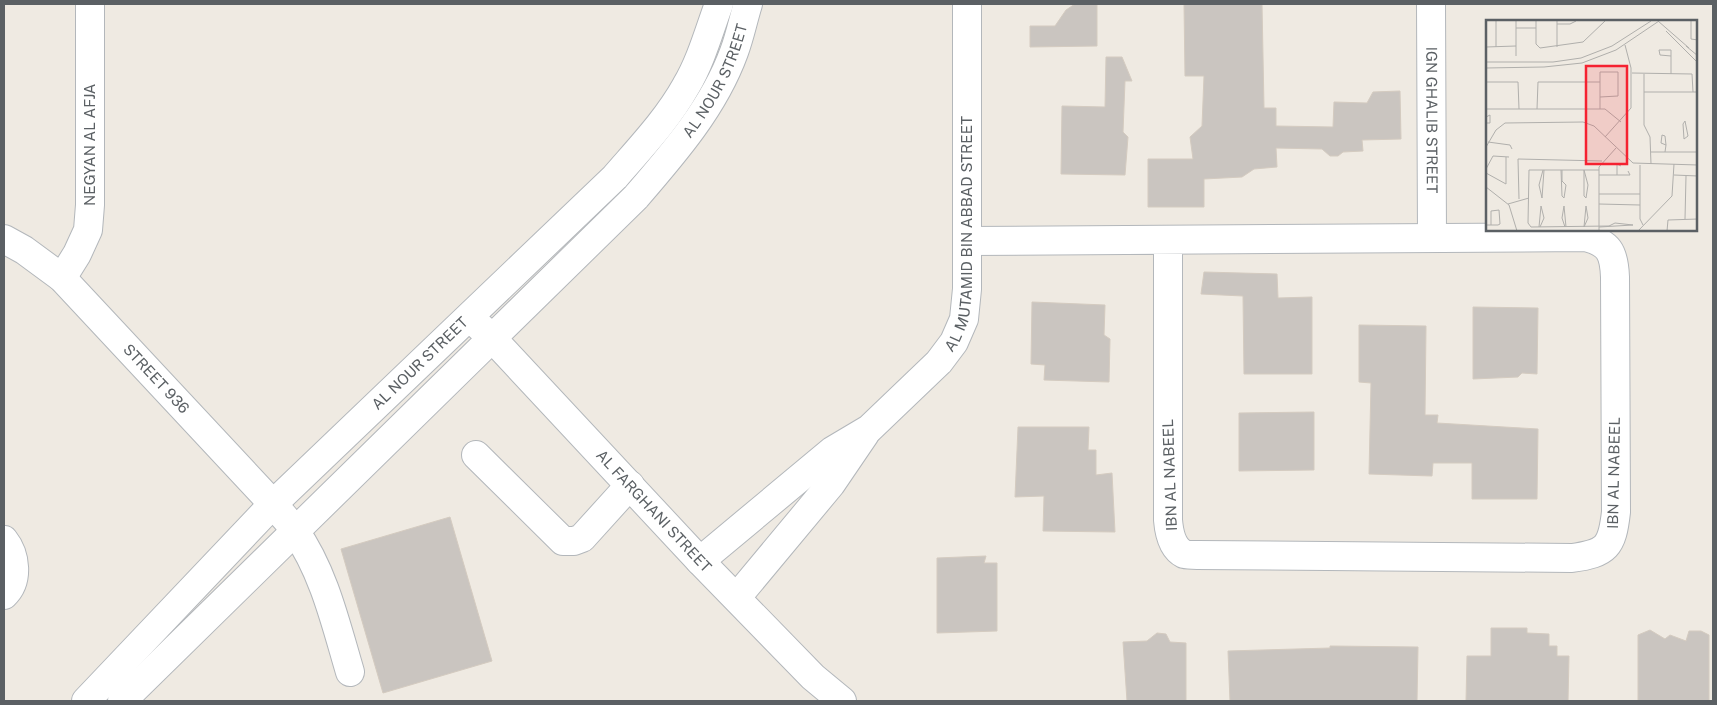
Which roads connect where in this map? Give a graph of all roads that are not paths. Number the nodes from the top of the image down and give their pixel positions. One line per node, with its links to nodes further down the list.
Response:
1 (90, 4): 10 (street, NEGYAN AL AFJA)
2 (719, 4): 11 (street, AL NOUR STREET)
3 (748, 4): 12 (street, AL NOUR STREET)
4 (967, 4): 9 (street, AL MUTAMID BIN ABBAD STREET)
5 (1431, 4): 6 (street, IGN GHALIB STREET)
6 (1432, 237): 8 (street, IBN AL NABEEL); 8 (street, IBN AL NABEEL)
7 (4, 239): 10 (street, STREET 936)
8 (1168, 240): 9 (street, IBN AL NABEEL)
9 (967, 241): 13 (street, AL MUTAMID BIN ABBAD STREET)
10 (62, 278): 16 (street, STREET 936)
11 (470, 317): 12 (street, AL FARGHANI STREET); 16 (street, AL NOUR STREET)
12 (492, 338): 15 (street, AL FARGHANI STREET); 17 (street, AL NOUR STREET)
13 (869, 429): 19 (street, AL MUTAMID BIN ABBAD STREET); 21 (street, AL MUTAMID BIN ABBAD STREET)
14 (476, 455): 15 (street)
15 (630, 485): 19 (street, AL FARGHANI STREET)
16 (273, 504): 17 (street, STREET 936); 23 (street, AL NOUR STREET)
17 (296, 531): 22 (street, STREET 936); 24 (street, AL NOUR STREET)
18 (4, 540): 20 (street)
19 (700, 560): 21 (street, AL FARGHANI STREET)
20 (4, 595)
21 (737, 597): 25 (street, AL FARGHANI STREET)
22 (350, 672)
23 (86, 701)
24 (122, 701)
25 (842, 701)

